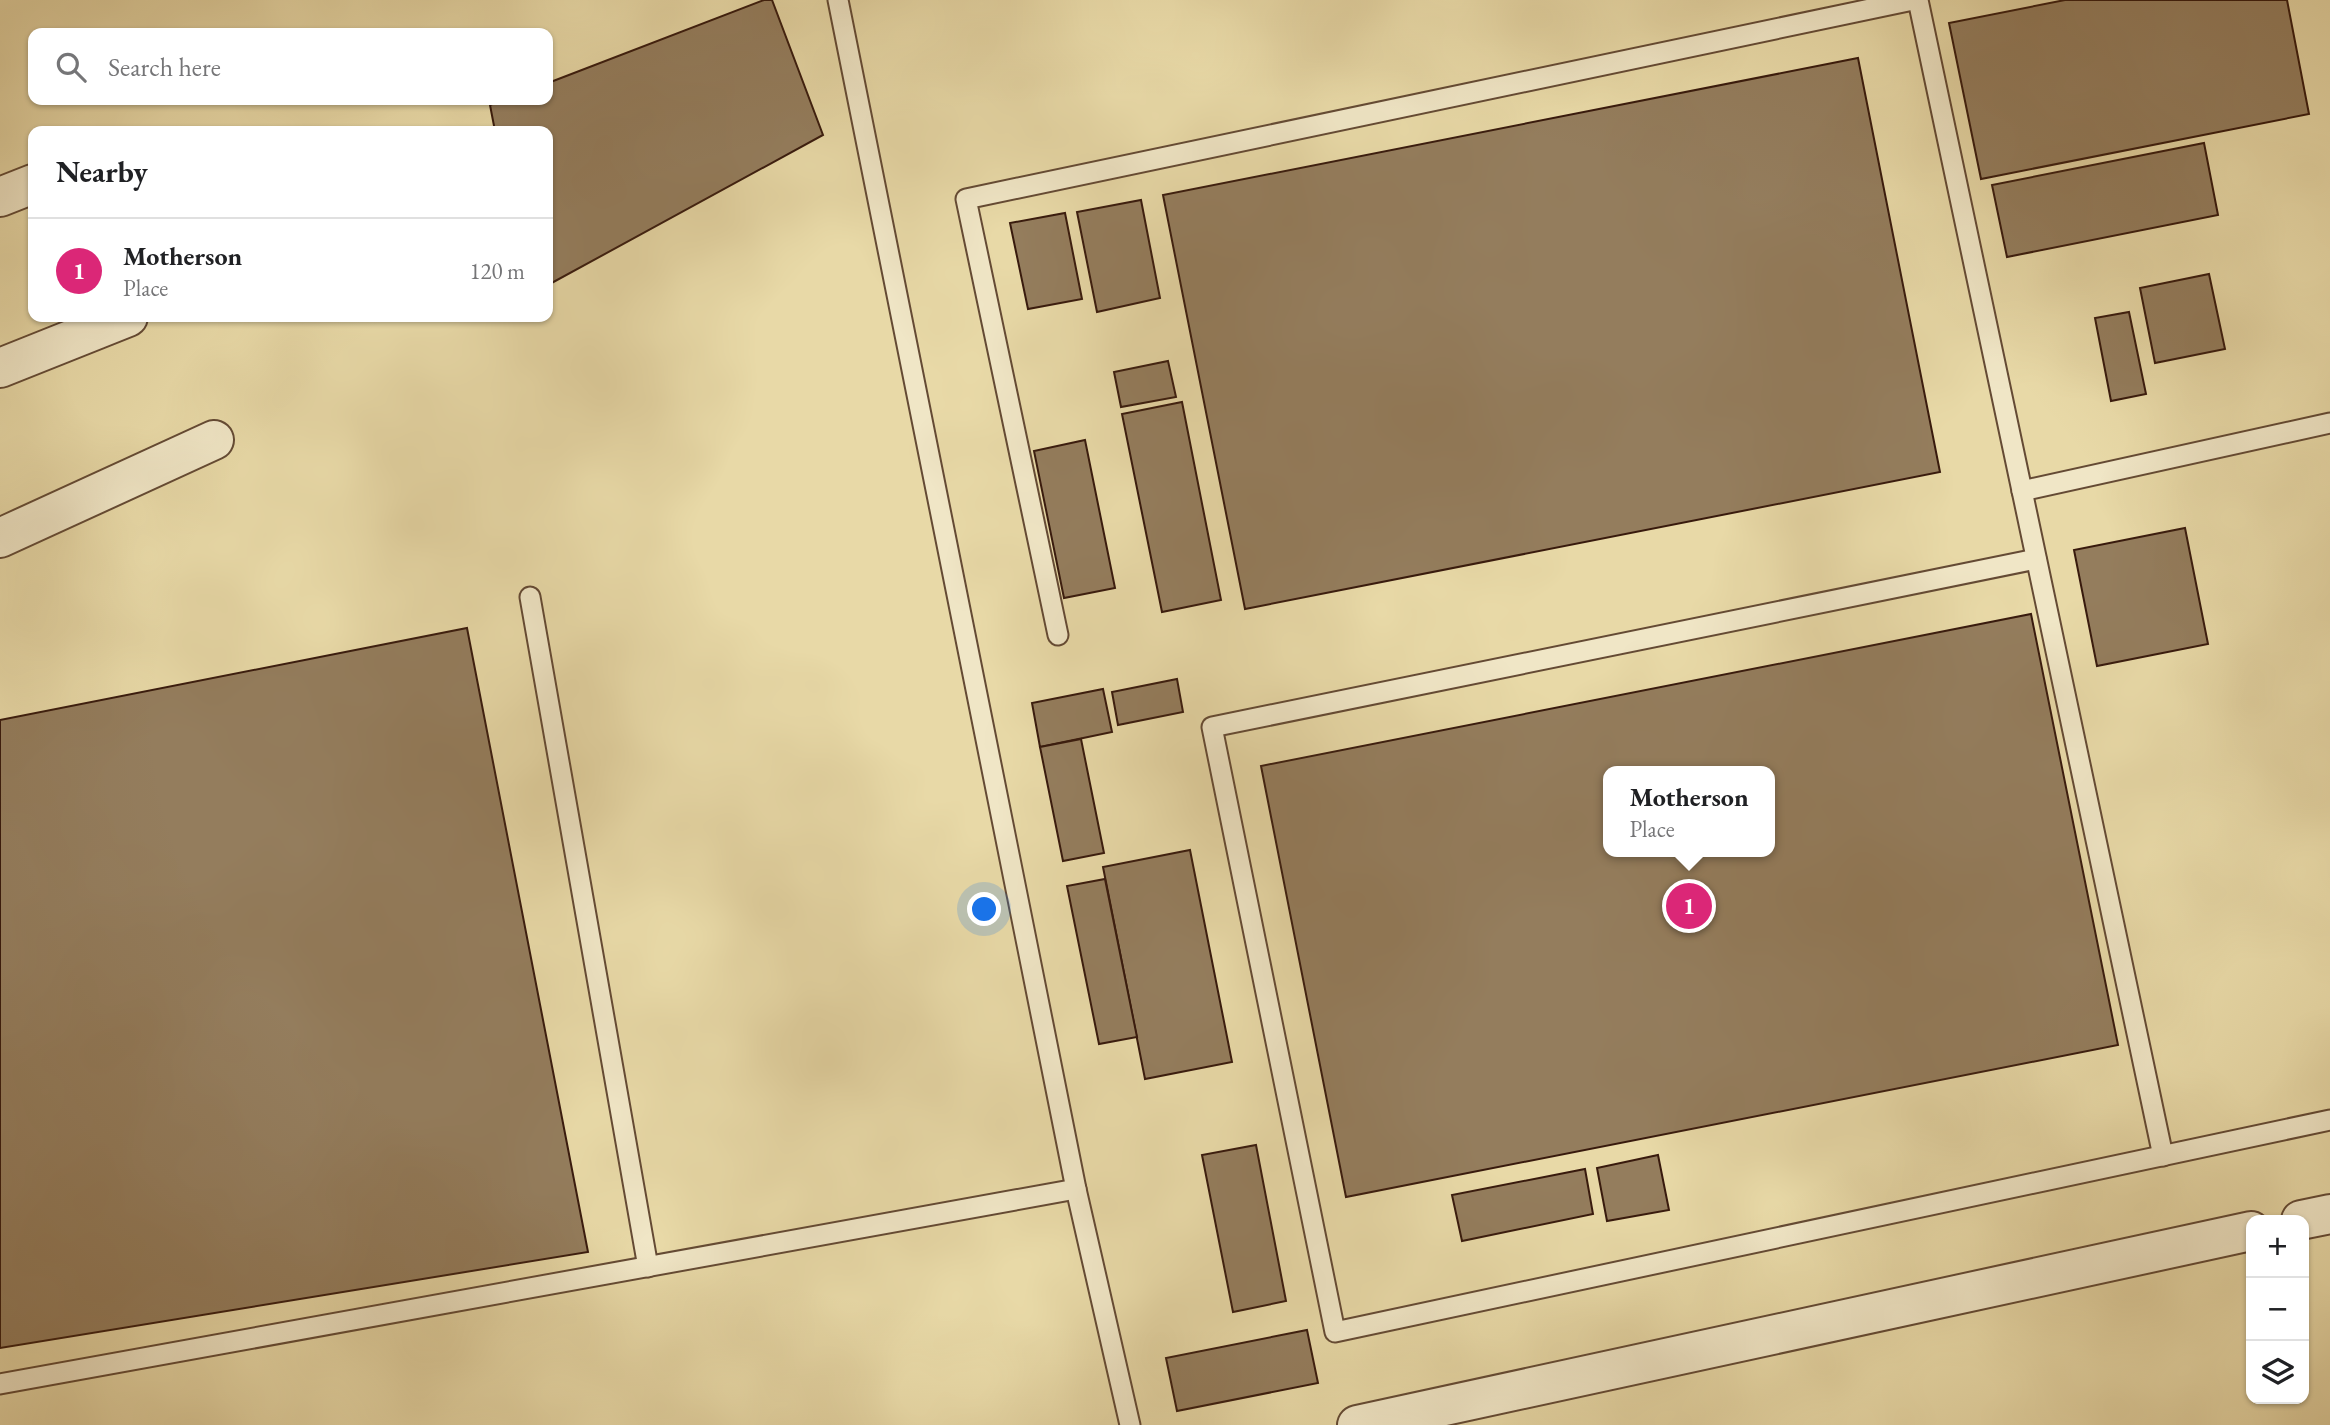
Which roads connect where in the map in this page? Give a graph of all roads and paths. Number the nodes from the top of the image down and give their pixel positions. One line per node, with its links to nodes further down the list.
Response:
1 (838, 0): 16 (lane)
2 (1916, 0): 9 (lane); 13 (lane)
3 (28, 186): 4 (street)
4 (0, 197)
5 (115, 322): 6 (street)
6 (0, 368)
7 (2330, 423): 9 (lane)
8 (214, 440): 10 (street)
9 (2022, 491): 11 (lane)
10 (0, 538)
11 (2036, 559): 15 (lane); 15 (lane)
12 (530, 597): 20 (lane)
13 (1058, 635)
14 (2330, 1120): 15 (lane)
15 (2163, 1156)
16 (1076, 1189): 20 (lane); 22 (lane)
17 (2330, 1214): 18 (street)
18 (2309, 1218)
19 (2246, 1232): 23 (street)
20 (648, 1267): 21 (lane)
21 (0, 1384)
22 (1130, 1425)
23 (1357, 1425)

